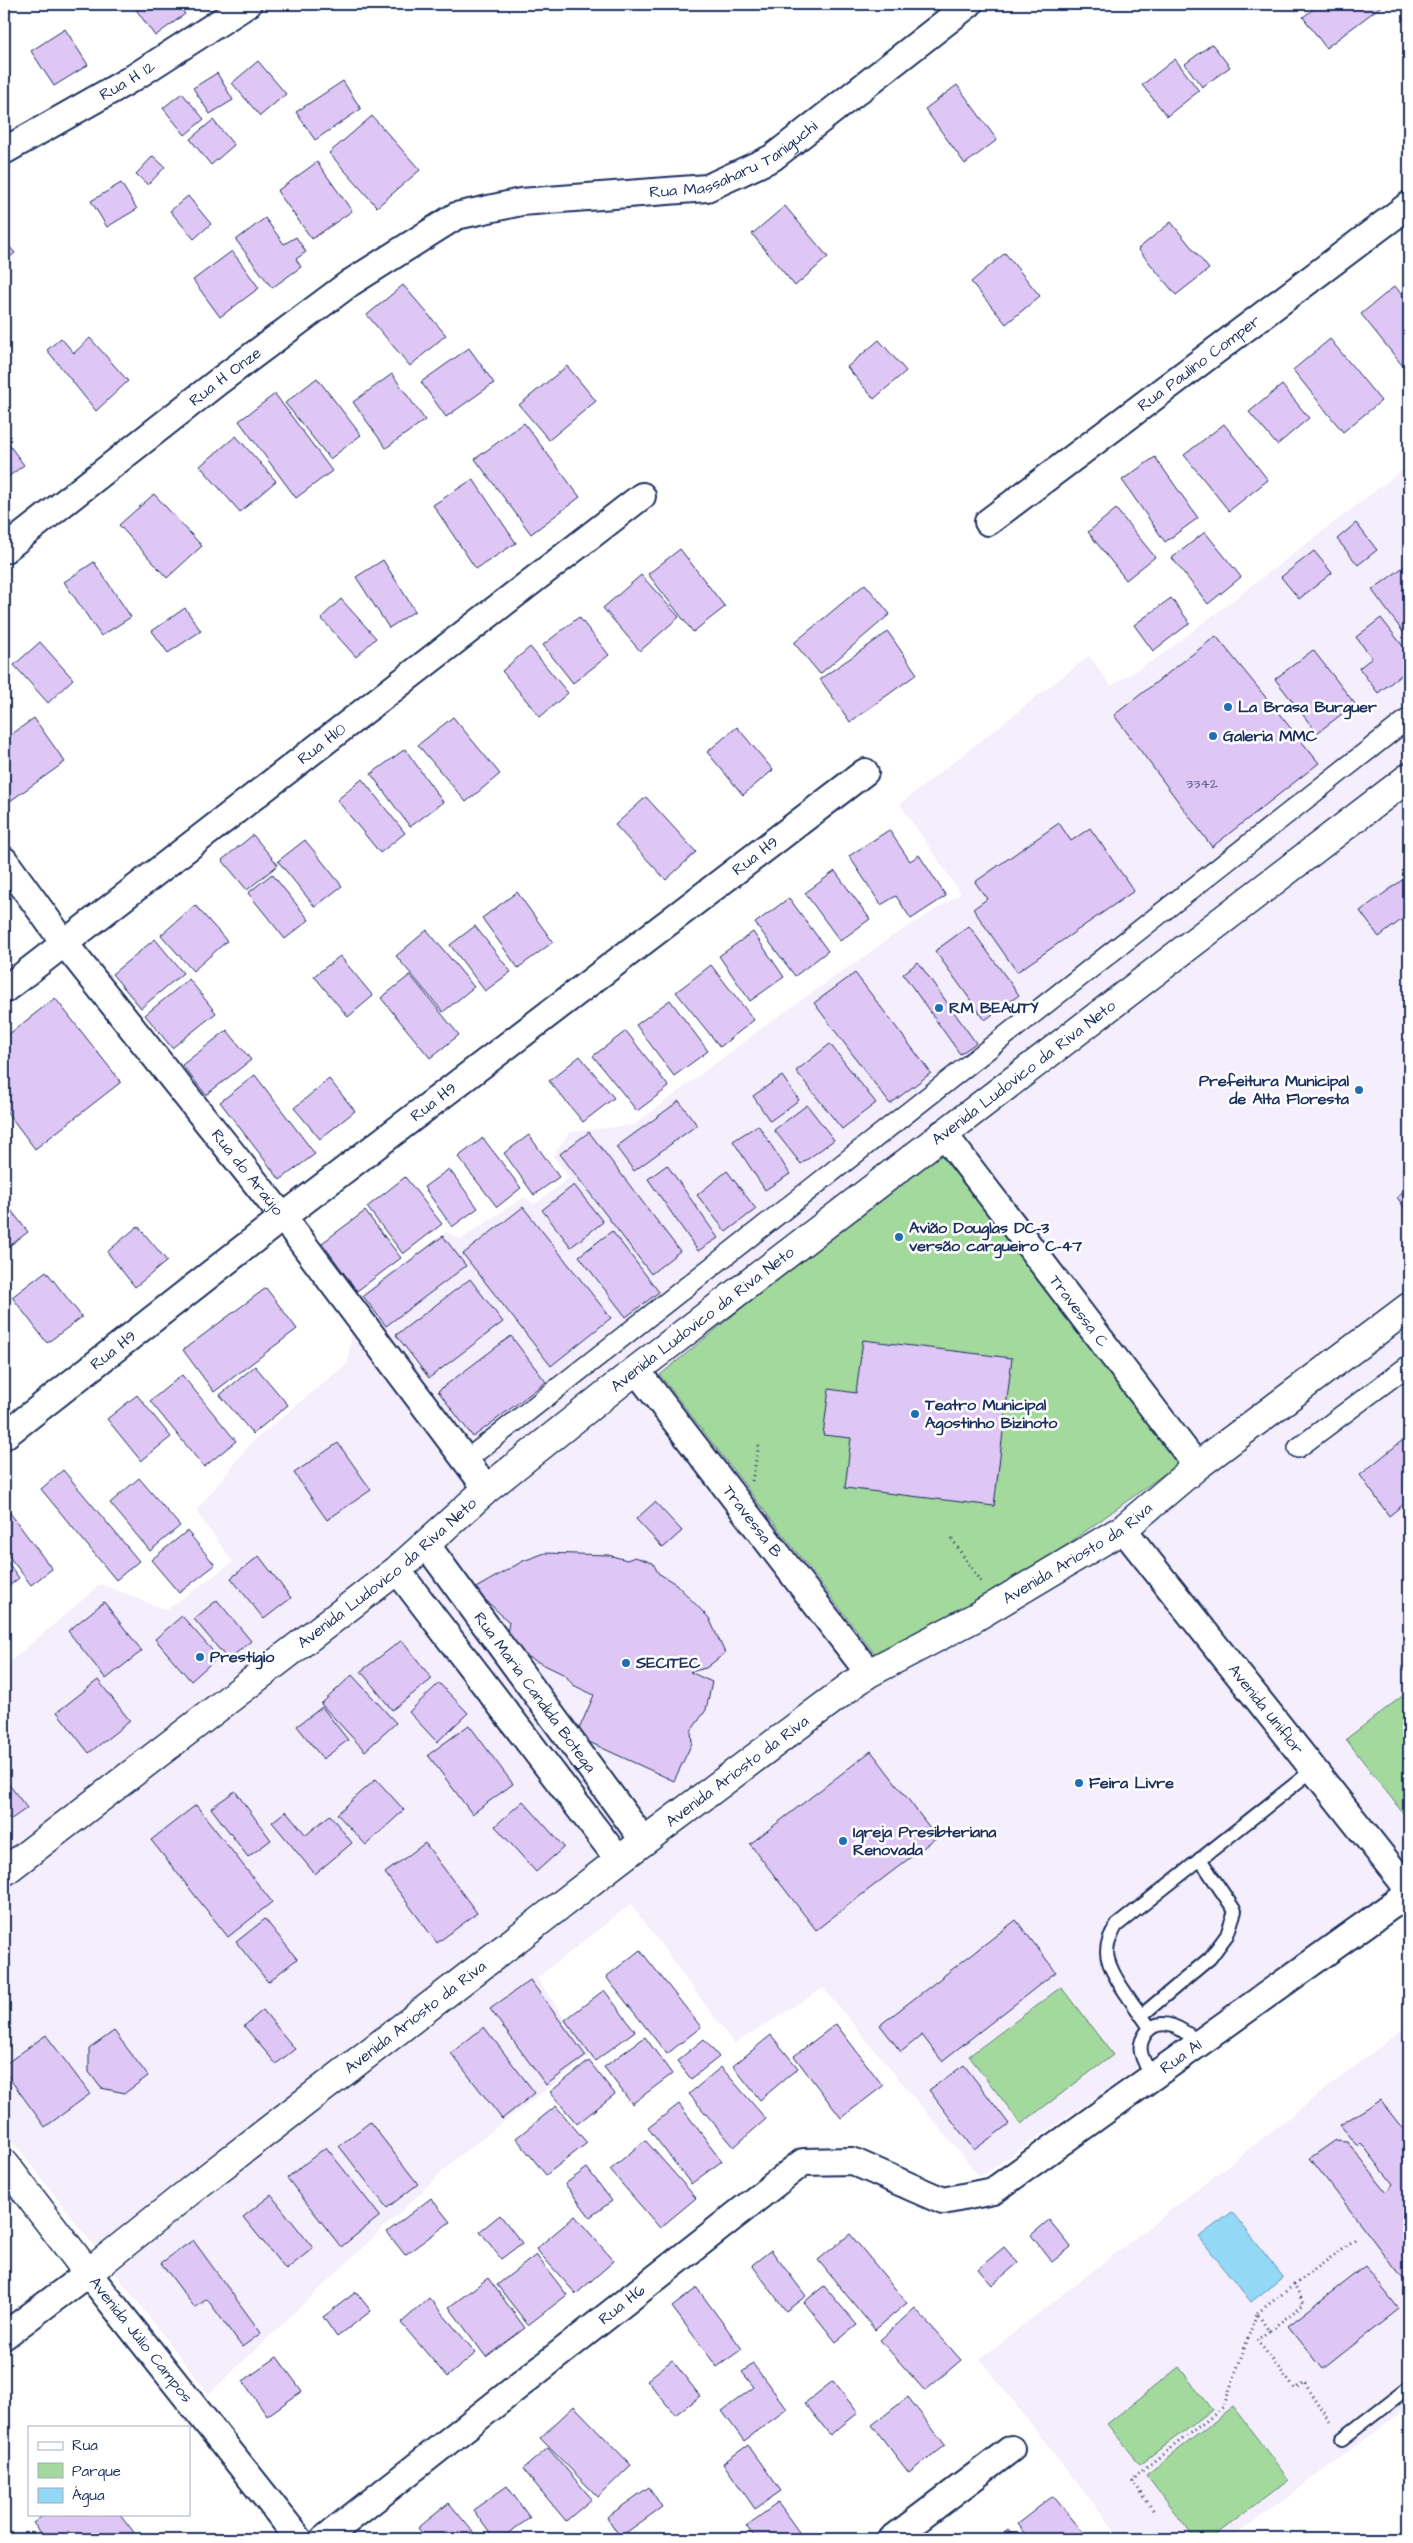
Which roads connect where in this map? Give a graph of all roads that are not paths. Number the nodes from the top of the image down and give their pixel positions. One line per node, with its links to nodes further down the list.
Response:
1 (248, 4): 3 (street, Rua H 12)
2 (969, 4): 5 (street, Rua Massaharu Taniguchi)
3 (4, 151)
4 (1409, 205): 7 (street, Rua Paulino Comper)
5 (456, 216): 8 (street, Rua H Onze)
6 (642, 496): 13 (street, Rua H10)
7 (988, 522)
8 (4, 550)
9 (1409, 718): 22 (street)
10 (865, 772): 16 (street, Rua H9)
11 (1409, 777): 15 (street, Avenida Ludovico da Riva Neto)
12 (4, 860): 13 (street, Rua do Araújo)
13 (65, 944): 14 (street, Rua H10); 16 (street, Rua do Araújo)
14 (4, 990)
15 (943, 1134): 19 (street, Avenida Ludovico da Riva Neto); 23 (street, Travessa C)
16 (283, 1217): 20 (street, Rua H9); 22 (street, Rua do Araújo)
17 (1409, 1307): 23 (street, Avenida Ariosto da Riva)
18 (1409, 1365): 21 (street)
19 (636, 1370): 24 (street, Avenida Ludovico da Riva Neto); 28 (street, Travessa B)
20 (4, 1436)
21 (1298, 1448)
22 (465, 1460): 24 (street, Rua do Araújo)
23 (1196, 1466): 25 (street, Avenida Ariosto da Riva)
24 (487, 1490): 26 (street, Avenida Ludovico da Riva Neto)
25 (1123, 1529): 28 (street, Avenida Ariosto da Riva); 31 (street, Avenida Uniflor)
26 (426, 1544): 27 (street, Avenida Ludovico da Riva Neto); 29 (street, Rua Maria Candida Botega)
27 (397, 1570): 30 (street, Rua Maria Candida Botega); 35 (street, Avenida Ludovico da Riva Neto)
28 (869, 1673): 32 (street, Avenida Ariosto da Riva)
29 (548, 1710): 30 (street); 32 (street, Rua Maria Candida Botega)
30 (519, 1730): 34 (street, Rua Maria Candida Botega)
31 (1314, 1769): 33 (lane); 36 (street, Avenida Uniflor)
32 (644, 1841): 34 (street, Avenida Ariosto da Riva)
33 (1200, 1859): 37 (lane); 37 (lane)
34 (619, 1860): 43 (street, Avenida Ariosto da Riva)
35 (4, 1872)
36 (1409, 1891): 39 (street, Rua A1)
37 (1142, 2015): 38 (lane)
38 (1150, 2028): 39 (lane); 40 (lane)
39 (1200, 2043): 40 (street, Rua A1)
40 (1153, 2077): 42 (street, Rua A1)
41 (4, 2163): 43 (street, Avenida Júlio Campos)
42 (943, 2201): 49 (street, Rua H6)
43 (88, 2273): 44 (street); 48 (street, Avenida Júlio Campos)
44 (4, 2336)
45 (1409, 2387): 46 (lane)
46 (1342, 2439)
47 (1010, 2449): 50 (street)
48 (299, 2539)
49 (324, 2539)
50 (892, 2539)

